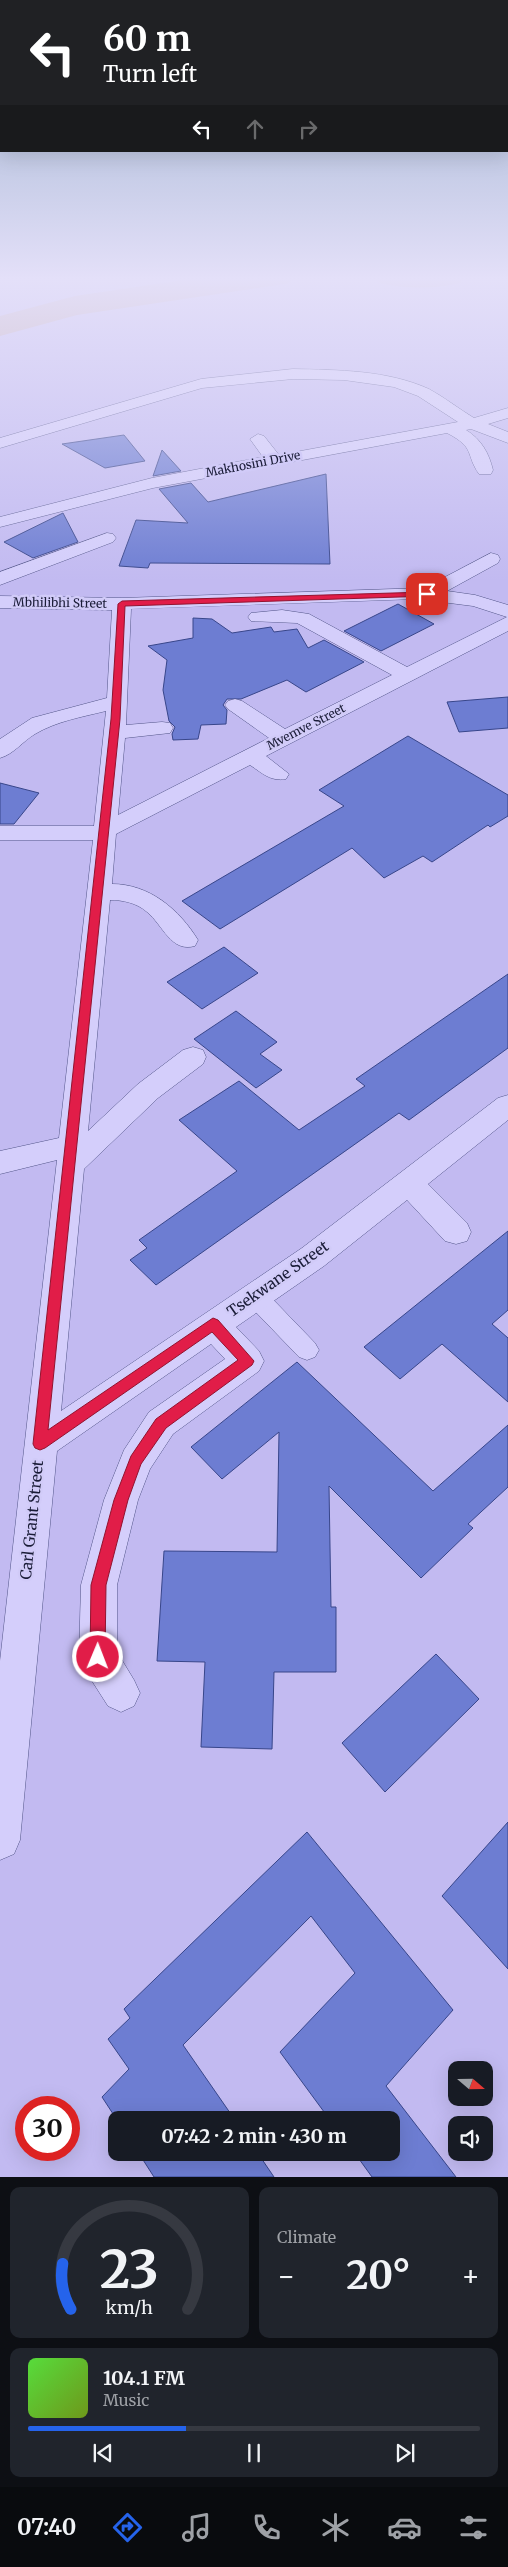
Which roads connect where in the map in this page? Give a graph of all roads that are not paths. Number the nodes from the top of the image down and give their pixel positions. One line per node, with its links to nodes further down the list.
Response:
1 (261, 378): 10 (street)
2 (361, 378): 4 (street)
3 (508, 413): 4 (street, Makhosini Drive)
4 (472, 424): 6 (street, Makhosini Drive); 7 (street)
5 (368, 426): 9 (street)
6 (449, 428): 9 (street, Makhosini Drive); 11 (street)
7 (508, 438)
8 (258, 439): 13 (street)
9 (383, 440): 13 (street, Makhosini Drive)
10 (0, 443)
11 (482, 452): 12 (street); 15 (street)
12 (457, 454)
13 (274, 460): 16 (street, Makhosini Drive)
14 (163, 466): 16 (street)
15 (485, 470)
16 (179, 478): 17 (street, Makhosini Drive)
17 (0, 522)
18 (107, 538): 20 (street)
19 (491, 559): 21 (street)
20 (0, 579)
21 (427, 594): 23 (street, Mbhilibhi Street); 24 (street, Mbhilibhi Street)
22 (0, 602): 23 (street, Mbhilibhi Street)
23 (122, 604): 28 (street, Carl Grant Street)
24 (508, 612)
25 (226, 619): 27 (street)
26 (508, 623): 27 (street, Mvemve Street)
27 (406, 675): 32 (street, Mvemve Street)
28 (116, 702): 31 (street, Carl Grant Street); 33 (street)
29 (235, 704): 32 (street)
30 (162, 728): 31 (street)
31 (115, 732): 36 (street, Carl Grant Street)
32 (284, 738): 34 (street, Mvemve Street)
33 (0, 751)
34 (251, 756): 35 (street); 36 (street, Mvemve Street)
35 (278, 774)
36 (105, 832): 37 (street); 38 (street, Carl Grant Street)
37 (0, 833)
38 (98, 892): 39 (street); 42 (street, Carl Grant Street)
39 (186, 940)
40 (193, 1057): 42 (street)
41 (508, 1105): 44 (street, Tsekwane Street)
42 (71, 1156): 43 (street); 49 (street, Carl Grant Street)
43 (0, 1163)
44 (408, 1182): 45 (street); 46 (street, Tsekwane Street)
45 (456, 1232)
46 (254, 1296): 47 (street, Tsekwane Street); 48 (lane)
47 (213, 1324): 49 (street, Tsekwane Street); 50 (street)
48 (306, 1350)
49 (40, 1444): 51 (street, Carl Grant Street)
50 (121, 1693)
51 (0, 1840)

